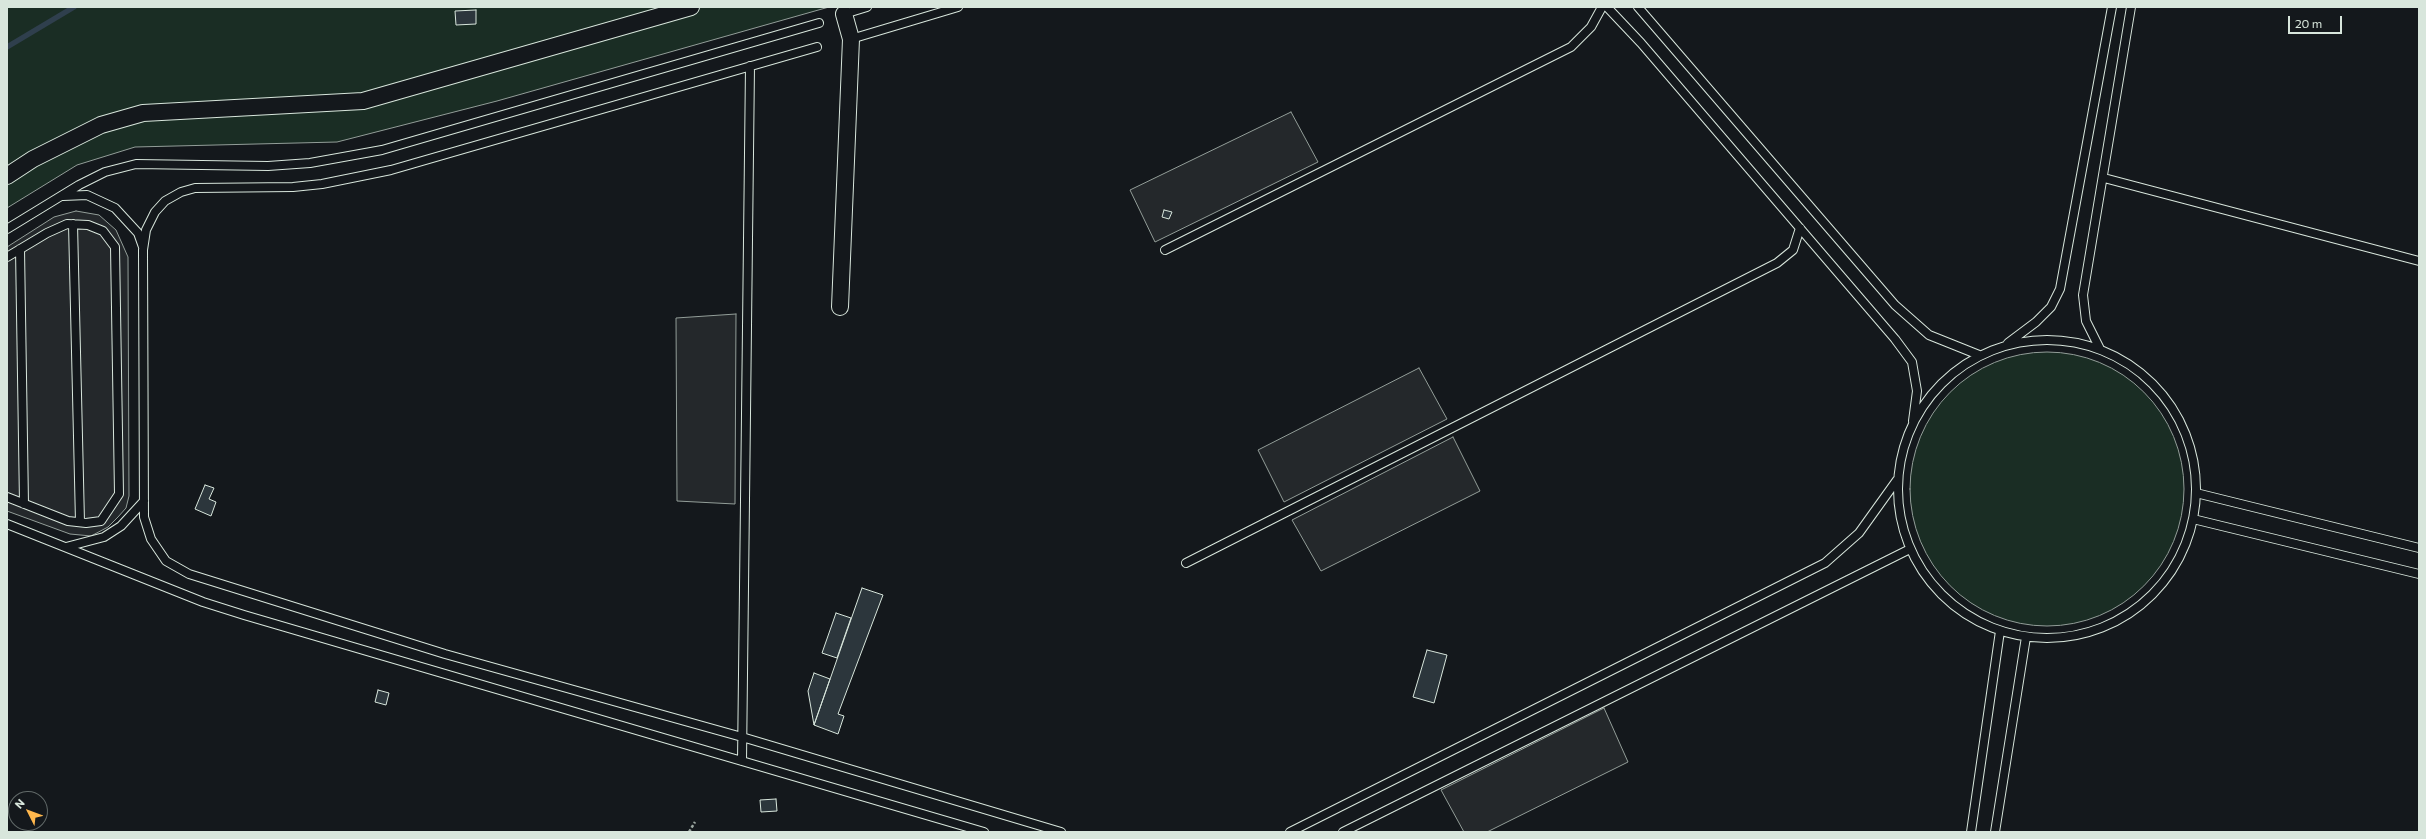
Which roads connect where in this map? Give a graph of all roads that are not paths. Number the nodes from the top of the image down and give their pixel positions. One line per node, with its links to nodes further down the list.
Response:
1 (691, 7): 14 (street)
2 (867, 7): 9 (lane)
3 (958, 7): 11 (lane)
4 (1602, 7): 22 (lane)
5 (1607, 7): 18 (lane)
6 (1638, 7): 28 (lane)
7 (2112, 7): 26 (lane)
8 (2131, 7): 15 (lane)
9 (844, 14): 11 (street)
10 (819, 23): 16 (lane)
11 (851, 38): 25 (street)
12 (817, 47): 13 (lane)
13 (750, 66): 21 (lane); 45 (lane)
14 (7, 176)
15 (2104, 178): 24 (lane); 27 (lane)
16 (58, 197): 19 (lane); 21 (lane)
17 (74, 224): 20 (lane); 36 (lane); 36 (lane)
18 (1800, 228): 29 (lane); 41 (lane)
19 (7, 229)
20 (20, 249): 23 (lane); 34 (lane)
21 (143, 250): 33 (lane)
22 (1165, 250)
23 (7, 257)
24 (2419, 261)
25 (840, 308)
26 (2005, 345): 27 (lane); 28 (lane)
27 (2100, 349): 31 (lane)
28 (1979, 355): 29 (lane)
29 (1912, 424): 30 (lane)
30 (1897, 480): 40 (lane); 49 (lane)
31 (2196, 494): 35 (lane); 39 (lane)
32 (7, 497): 34 (lane)
33 (144, 501): 38 (lane); 45 (lane)
34 (24, 504): 36 (lane)
35 (2193, 519): 42 (lane); 44 (lane)
36 (80, 522)
37 (7, 524): 38 (lane)
38 (65, 547): 46 (lane)
39 (2419, 548)
40 (1910, 550): 43 (lane); 50 (lane)
41 (1186, 563)
42 (2419, 574)
43 (2000, 631): 44 (lane); 51 (lane)
44 (2026, 637): 52 (lane)
45 (742, 737): 46 (lane); 48 (lane)
46 (742, 761): 47 (lane)
47 (984, 832)
48 (1061, 832)
49 (1290, 832)
50 (1343, 832)
51 (1971, 832)
52 (1995, 832)

